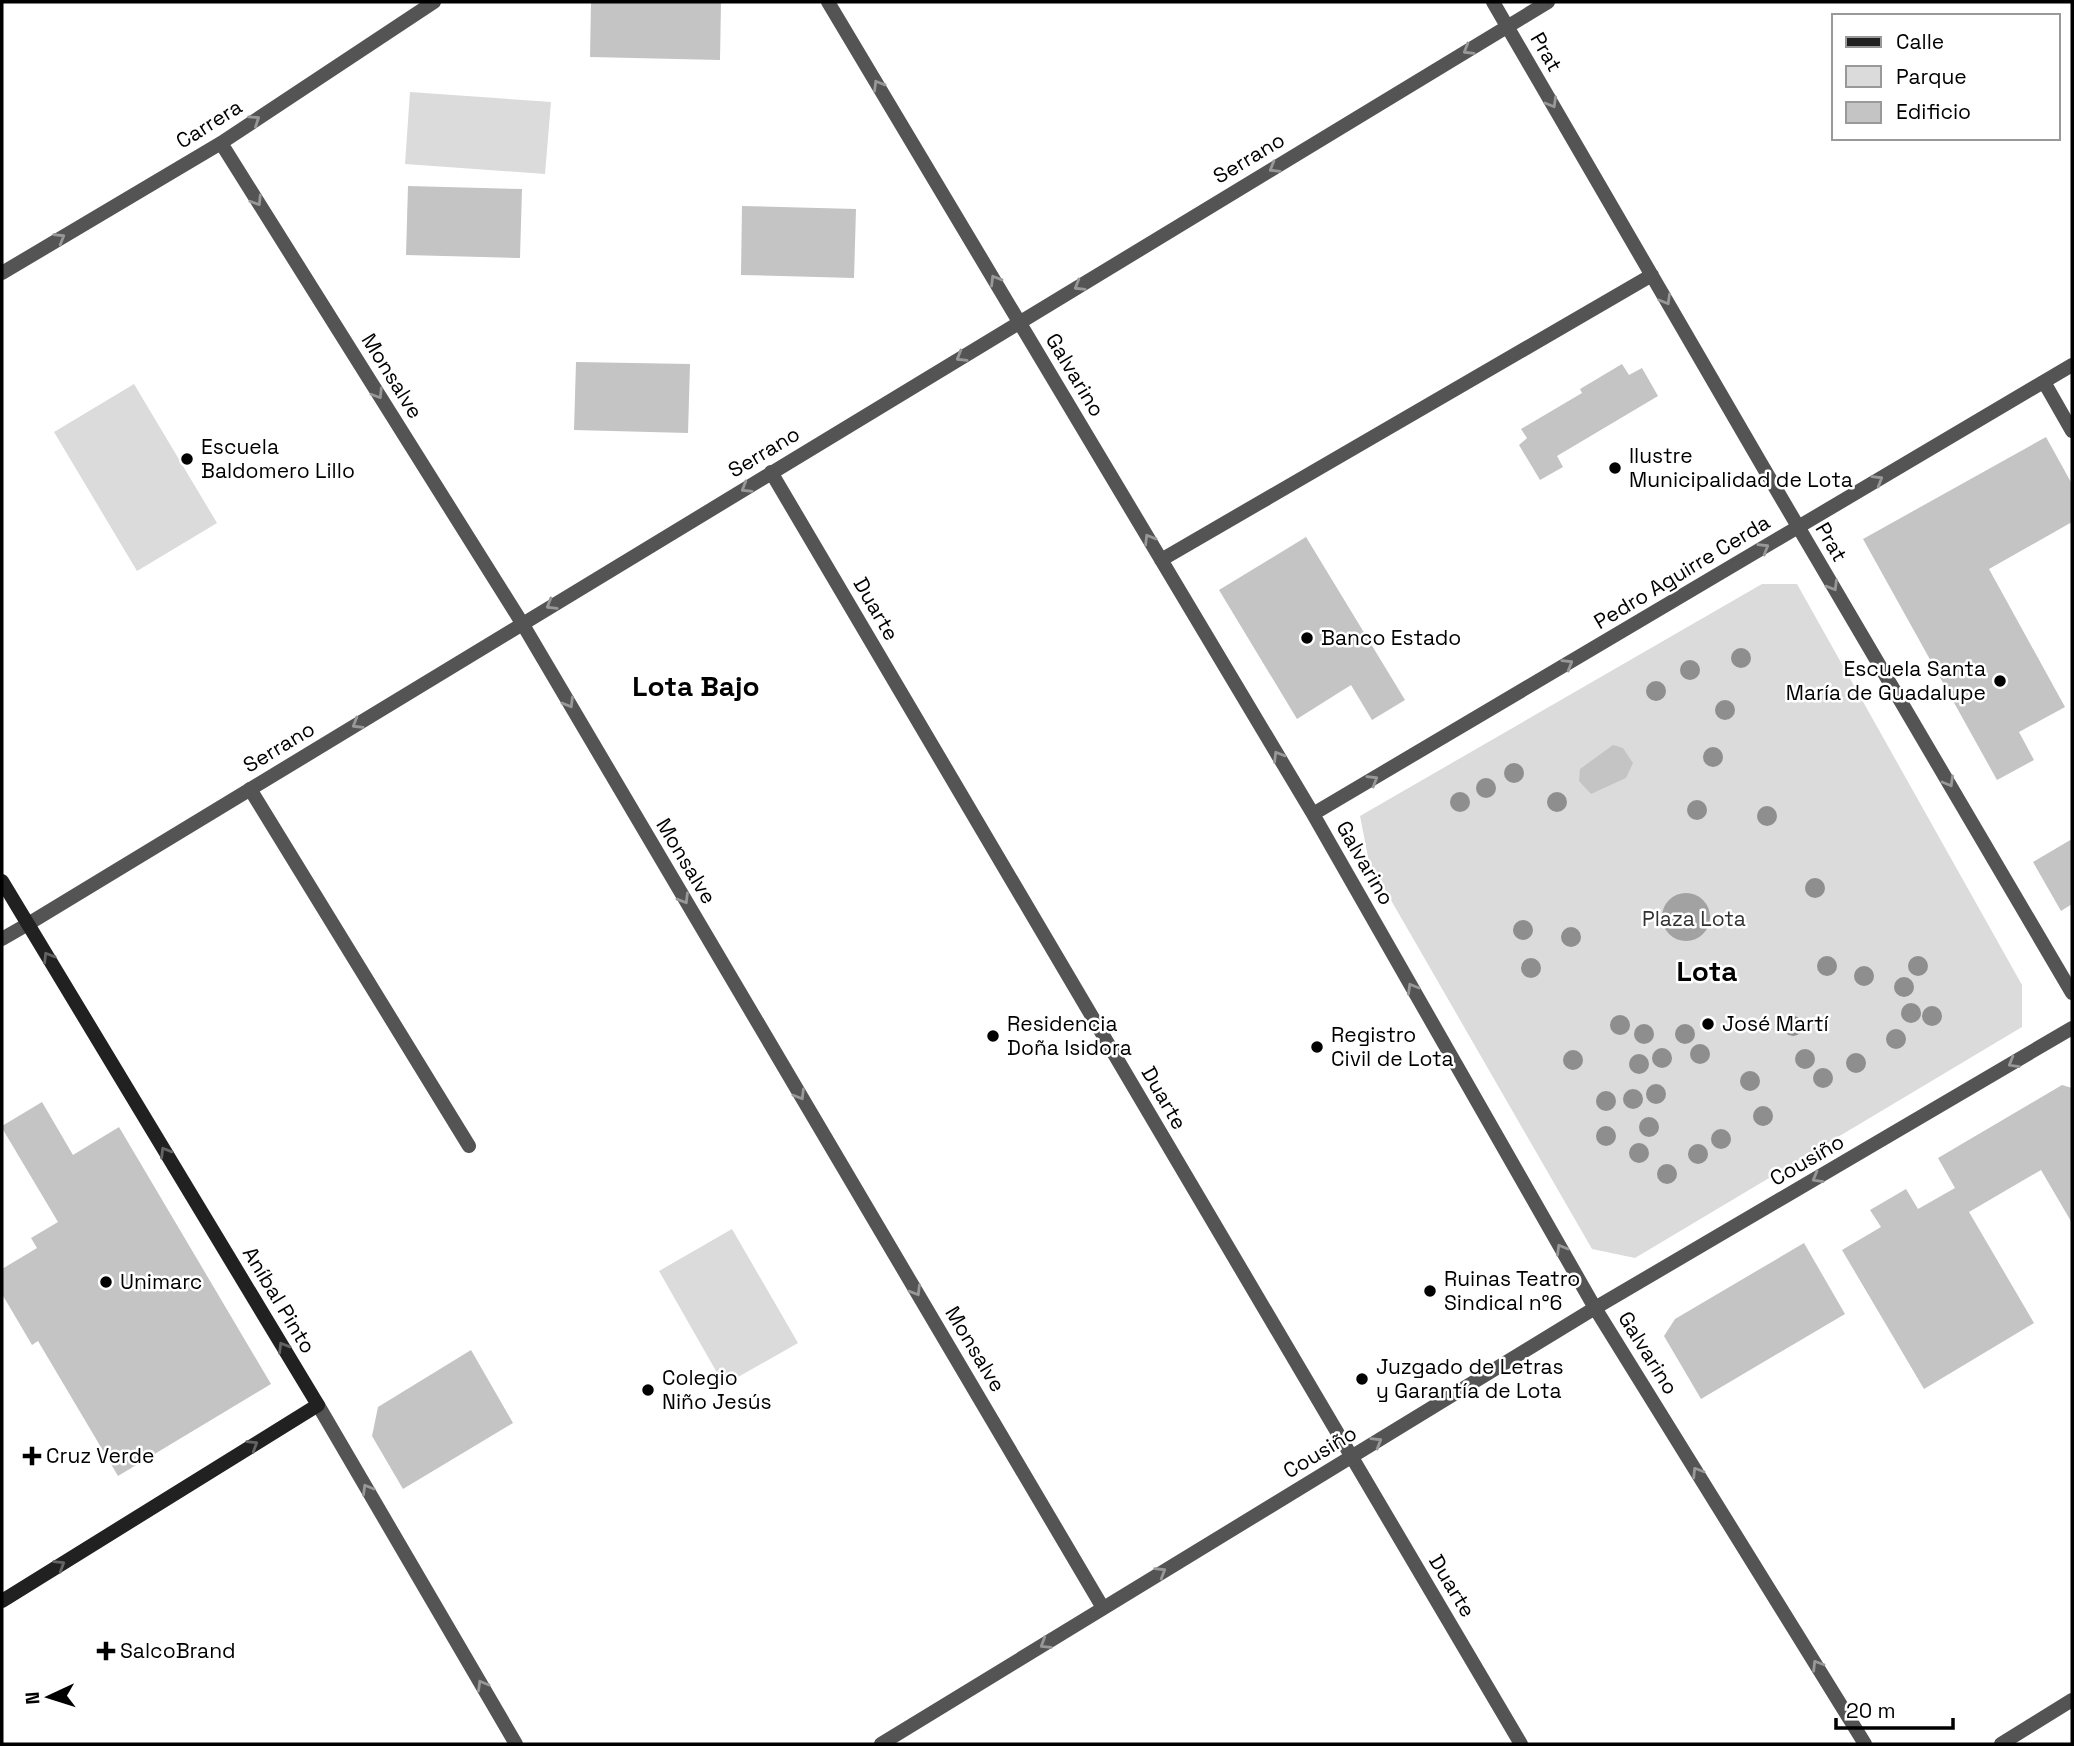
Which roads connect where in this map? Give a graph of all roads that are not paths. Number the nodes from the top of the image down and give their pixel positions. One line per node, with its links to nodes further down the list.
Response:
1 (433, 2): 6 (street, Carrera, one-way to 1)
2 (828, 2): 9 (street, Galvarino, one-way to 2)
3 (1493, 2): 5 (street, Prat)
4 (1548, 2): 5 (street, Serrano)
5 (1507, 26): 8 (street, Prat, one-way to 8); 9 (street, Serrano, one-way to 9)
6 (221, 143): 7 (street, Carrera, one-way to 6); 16 (street, Monsalve, one-way to 16)
7 (2, 273)
8 (1652, 275): 14 (street, Prat, one-way to 14); 15 (street)
9 (1020, 322): 13 (street, Serrano, one-way to 13); 15 (street, Galvarino, one-way to 9)
10 (2072, 365): 11 (street, Pedro Aguirre Cerda)
11 (2045, 382): 12 (street); 14 (street, Pedro Aguirre Cerda, one-way to 11)
12 (2072, 430)
13 (771, 472): 16 (street, Serrano, one-way to 16); 27 (street, Duarte)
14 (1799, 527): 18 (street, Pedro Aguirre Cerda, one-way to 14); 22 (street, Prat, one-way to 22)
15 (1161, 561): 18 (street, Galvarino, one-way to 15)
16 (522, 623): 17 (street, Serrano, one-way to 17); 29 (street, Monsalve, one-way to 29)
17 (250, 789): 20 (street, Serrano); 24 (street)
18 (1313, 814): 25 (street, Galvarino, one-way to 18)
19 (2, 881): 20 (main road, Aníbal Pinto)
20 (28, 924): 21 (street, Serrano); 26 (main road, Aníbal Pinto, one-way to 20)
21 (2, 939)
22 (2072, 993)
23 (2072, 1028): 25 (street, Cousiño, one-way to 25)
24 (469, 1146)
25 (1595, 1308): 27 (street, Cousiño, one-way to 25); 34 (street, Galvarino, one-way to 25)
26 (318, 1405): 28 (main road, one-way to 26); 31 (street, Aníbal Pinto, one-way to 26)
27 (1351, 1457): 29 (street, Cousiño, one-way to 27); 33 (street, Duarte)
28 (2, 1601)
29 (1103, 1608): 32 (street, Cousiño, one-way to 32)
30 (2072, 1700): 35 (street)
31 (516, 1744)
32 (881, 1744)
33 (1521, 1744)
34 (1866, 1744)
35 (2000, 1744)

